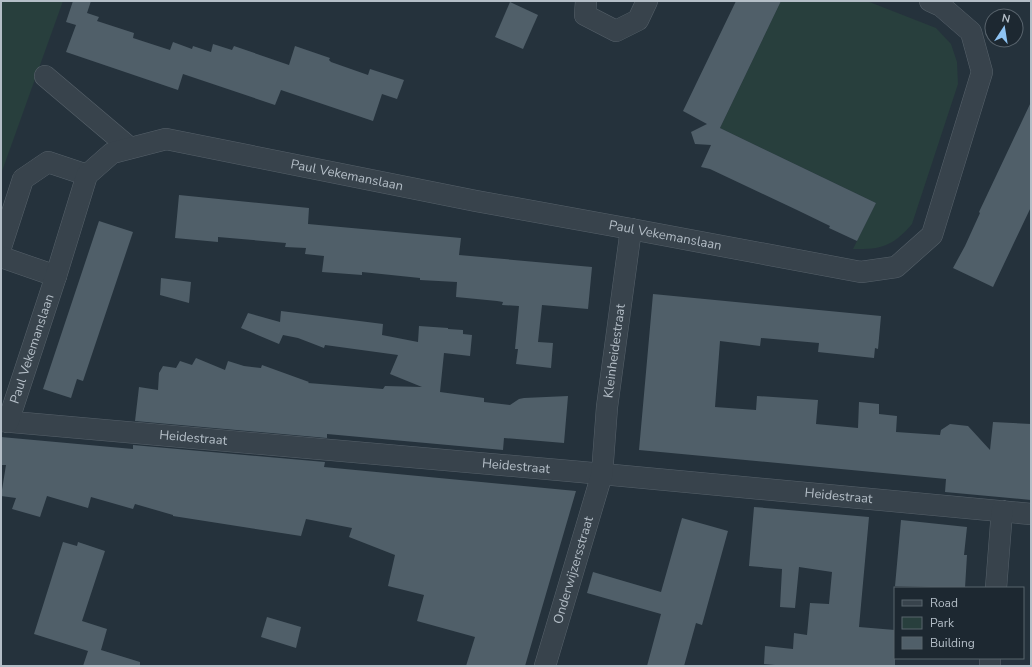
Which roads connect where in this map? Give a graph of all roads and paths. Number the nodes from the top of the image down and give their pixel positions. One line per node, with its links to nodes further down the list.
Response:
1 (586, 1): 2 (street)
2 (647, 1)
3 (930, 1): 7 (street, Paul Vekemanslaan)
4 (45, 76): 5 (street)
5 (130, 148): 6 (street, Paul Vekemanslaan); 7 (street, Paul Vekemanslaan)
6 (87, 175): 8 (street); 10 (street, Paul Vekemanslaan)
7 (631, 229): 12 (street, Kleinheidestraat)
8 (1, 248)
9 (1, 257): 10 (street)
10 (56, 276): 11 (street, Paul Vekemanslaan)
11 (4, 421): 12 (street, Heidestraat)
12 (602, 474): 13 (street, Heidestraat); 16 (street, Onderwijzersstraat)
13 (1002, 511): 14 (street, Heidestraat); 15 (street)
14 (1031, 514)
15 (996, 587)
16 (545, 666)

